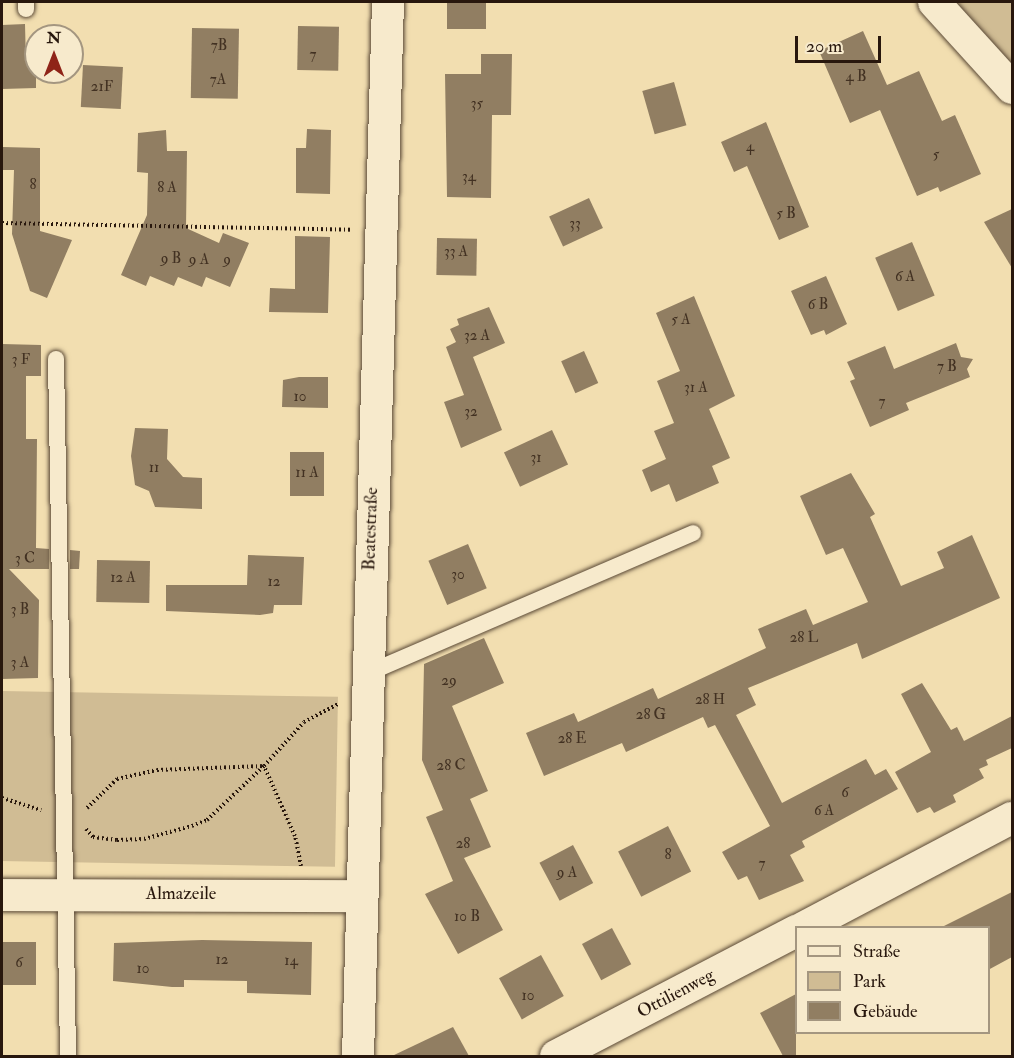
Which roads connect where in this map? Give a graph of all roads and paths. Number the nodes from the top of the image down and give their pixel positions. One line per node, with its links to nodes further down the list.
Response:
1 (388, 2): 5 (street, Beatestraße)
2 (934, 2): 3 (street)
3 (1012, 88)
4 (2, 223): 5 (path)
5 (381, 230): 8 (street, Beatestraße)
6 (56, 359): 11 (lane)
7 (693, 533): 8 (lane)
8 (365, 682): 9 (path); 16 (street, Beatestraße)
9 (264, 766): 11 (path); 11 (path); 15 (path)
10 (2, 798): 11 (path)
11 (71, 818): 13 (lane)
12 (1012, 818): 17 (street)
13 (66, 893): 14 (street, Almazeile); 15 (street, Almazeile); 19 (lane)
14 (2, 895)
15 (308, 895): 16 (street, Almazeile)
16 (360, 896): 20 (street, Beatestraße)
17 (805, 926)
18 (795, 932): 21 (street, Ottilienweg)
19 (68, 1056)
20 (358, 1056)
21 (556, 1056)

